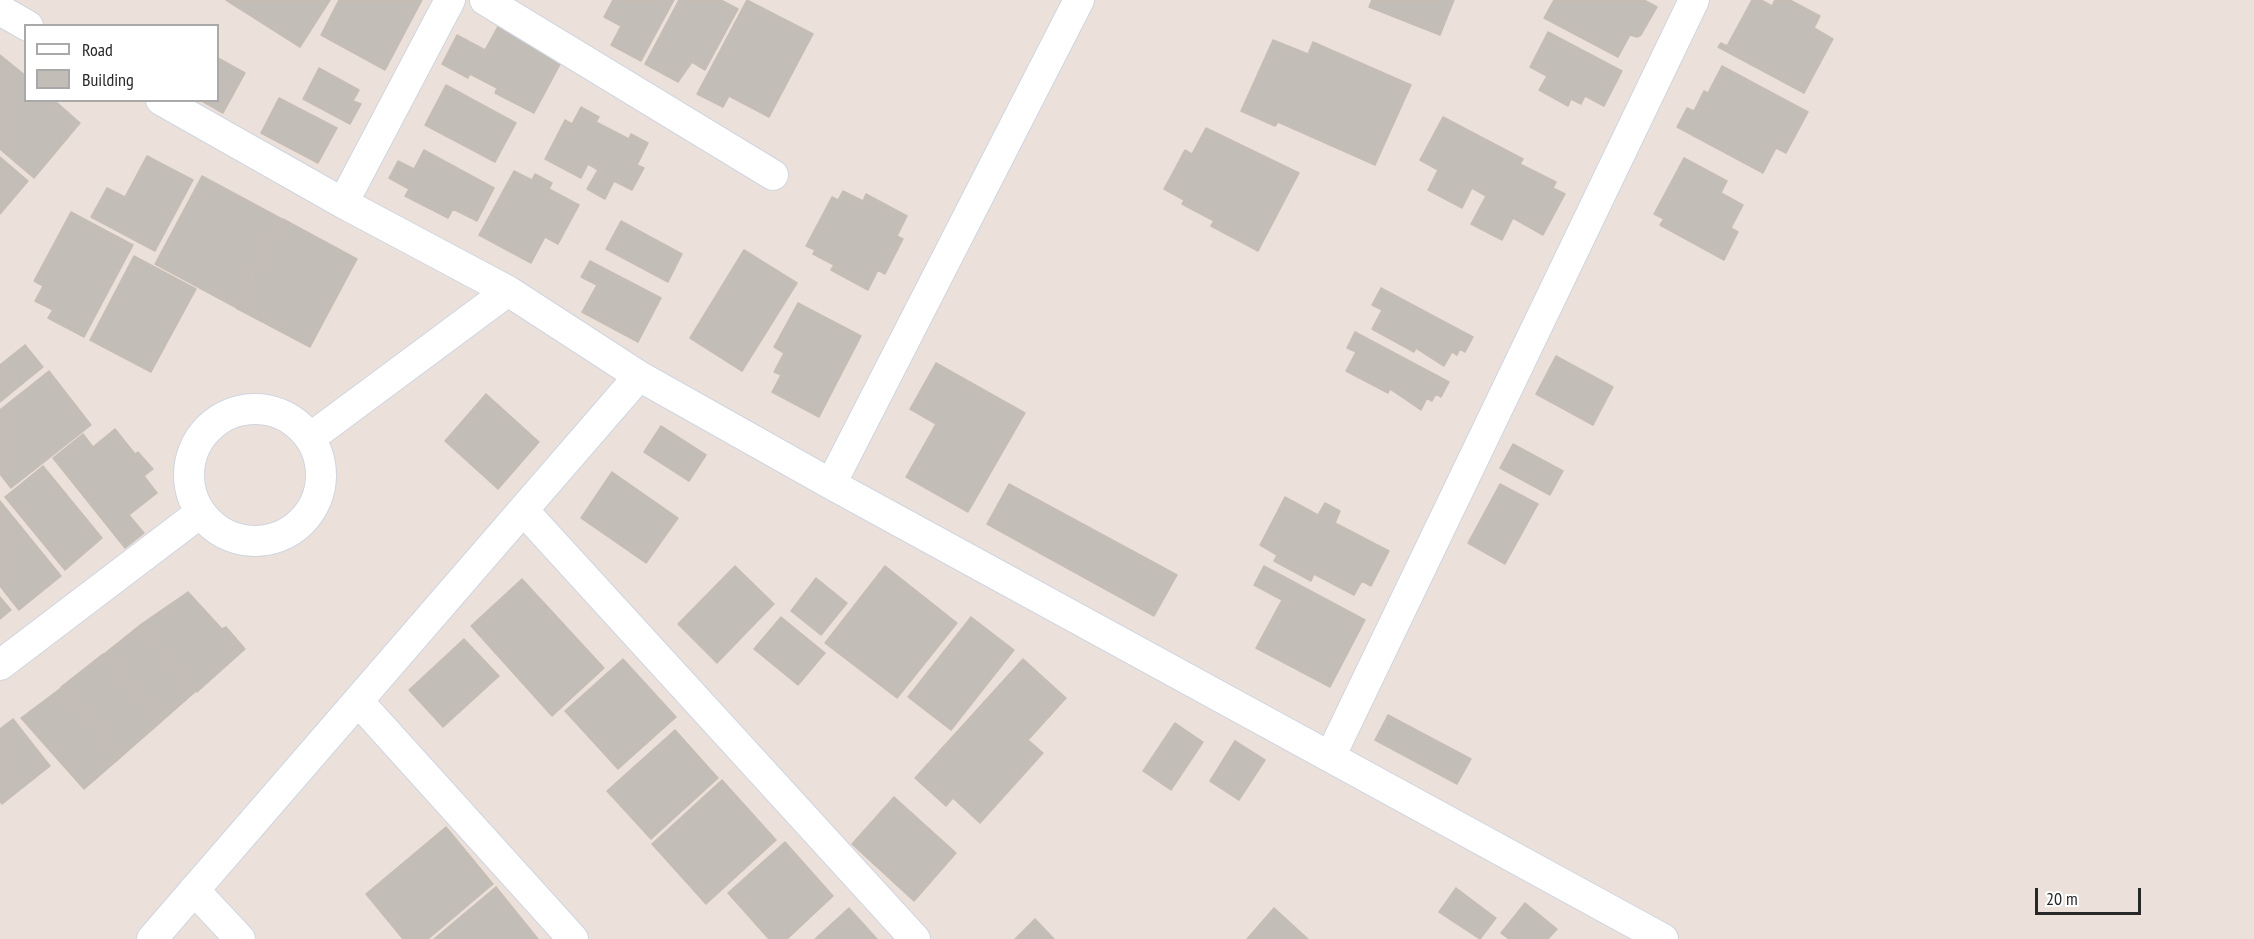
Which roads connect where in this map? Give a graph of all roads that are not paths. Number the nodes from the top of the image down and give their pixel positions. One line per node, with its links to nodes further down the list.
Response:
1 (450, 0): 9 (street)
2 (485, 0): 8 (street)
3 (1079, 0): 13 (street)
4 (1694, 0): 18 (street)
5 (0, 10): 6 (street)
6 (24, 24)
7 (165, 102): 9 (street)
8 (773, 175)
9 (343, 203): 10 (street)
10 (508, 291): 11 (street); 12 (street)
11 (639, 376): 13 (street); 14 (street)
12 (310, 438): 15 (street); 15 (street)
13 (831, 484): 18 (street)
14 (524, 511): 17 (street); 23 (street)
15 (200, 513): 16 (street)
16 (0, 665)
17 (358, 701): 19 (street); 22 (street)
18 (1330, 755): 24 (street)
19 (194, 890): 20 (street); 21 (street)
20 (152, 939)
21 (240, 939)
22 (573, 939)
23 (915, 939)
24 (1663, 939)

